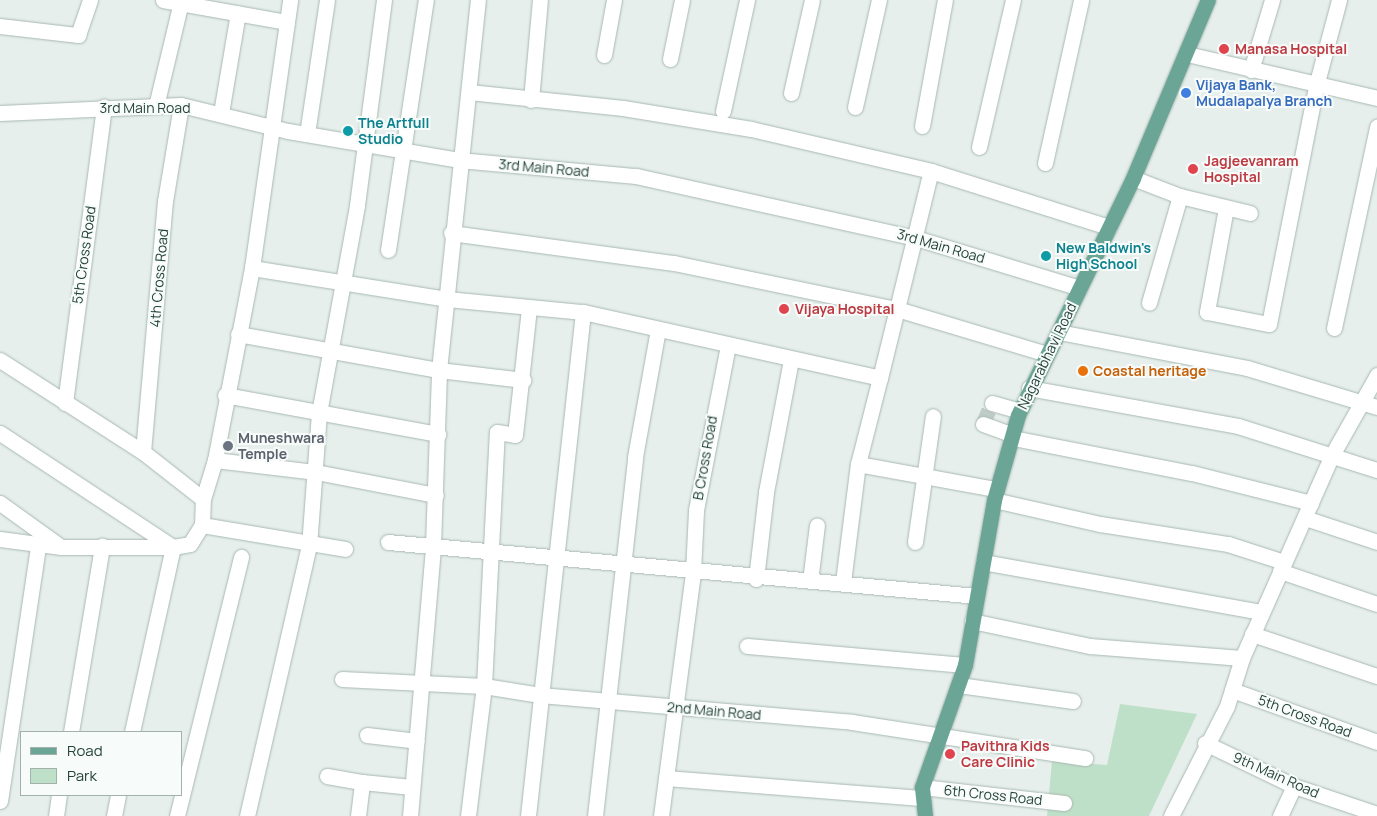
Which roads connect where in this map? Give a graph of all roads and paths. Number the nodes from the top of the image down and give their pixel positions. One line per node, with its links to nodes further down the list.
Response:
1 (90, 0): 24 (street)
2 (163, 0): 20 (street)
3 (290, 0): 23 (street)
4 (327, 0): 44 (street)
5 (384, 0): 45 (street)
6 (426, 0): 47 (street)
7 (478, 0): 30 (street)
8 (540, 0): 33 (street)
9 (614, 0): 26 (street)
10 (682, 0): 27 (street)
11 (747, 0): 38 (street)
12 (812, 0): 31 (street)
13 (879, 0): 37 (street)
14 (945, 0): 41 (street)
15 (1013, 0): 46 (street)
16 (1081, 0): 49 (street)
17 (1208, 0): 25 (main road, Nagarabhavi Road)
18 (1272, 0): 28 (street)
19 (1339, 0): 29 (street)
20 (181, 2): 21 (street); 35 (street)
21 (199, 3): 22 (street)
22 (238, 14): 23 (street); 40 (street)
23 (287, 22): 42 (street)
24 (0, 26)
25 (1187, 54): 28 (street); 51 (main road, Nagarabhavi Road)
26 (604, 56)
27 (670, 59)
28 (1251, 70): 29 (street)
29 (1316, 86): 32 (street); 53 (street)
30 (469, 92): 33 (street); 48 (street)
31 (791, 93)
32 (1377, 98)
33 (531, 100): 50 (street)
34 (181, 105): 35 (street, 3rd Main Road); 40 (street, 3rd Main Road); 93 (street, 4th Cross Road)
35 (156, 106): 36 (street, 3rd Main Road)
36 (104, 107): 39 (street, 3rd Main Road); 83 (street, 5th Cross Road)
37 (855, 107)
38 (723, 111)
39 (0, 113)
40 (221, 113): 42 (street, 3rd Main Road)
41 (922, 126)
42 (271, 127): 44 (street, 3rd Main Road); 59 (street)
43 (1377, 127): 67 (street)
44 (307, 134): 45 (street, 3rd Main Road)
45 (366, 142): 47 (street, 3rd Main Road); 60 (street)
46 (979, 147)
47 (402, 148): 48 (street, 3rd Main Road); 58 (street)
48 (459, 160): 56 (street); 57 (street, 3rd Main Road)
49 (1045, 163)
50 (931, 171): 55 (street); 57 (street)
51 (1133, 178): 52 (street); 55 (main road, Nagarabhavi Road)
52 (1180, 196): 53 (street); 63 (street)
53 (1226, 208): 54 (street)
54 (1250, 213)
55 (1109, 227): 61 (main road, Nagarabhavi Road)
56 (451, 233): 62 (street); 65 (street)
57 (916, 238): 61 (street, 3rd Main Road); 65 (street)
58 (388, 250)
59 (252, 268): 60 (street); 70 (street)
60 (340, 284): 62 (street); 72 (street)
61 (1080, 288): 69 (main road, Nagarabhavi Road)
62 (447, 299): 64 (street); 76 (street)
63 (1149, 303)
64 (529, 309): 66 (street); 79 (street)
65 (897, 309): 73 (street); 78 (street)
66 (583, 312): 68 (street); 120 (street)
67 (1334, 328)
68 (658, 329): 71 (street); 123 (street)
69 (1059, 332): 73 (main road, Nagarabhavi Road); 82 (street)
70 (238, 334): 72 (street); 81 (street)
71 (728, 344): 75 (street); 125 (street, B Cross Road)
72 (328, 347): 76 (street); 87 (street)
73 (1047, 354): 80 (main road, Nagarabhavi Road)
74 (0, 360): 83 (street)
75 (791, 360): 78 (street); 126 (street)
76 (438, 370): 79 (street); 91 (street)
77 (1377, 375): 82 (street)
78 (880, 378): 96 (street)
79 (523, 380): 119 (street)
80 (1028, 388): 86 (main road, Nagarabhavi Road); 94 (street)
81 (226, 395): 87 (street); 95 (street)
82 (1362, 402): 85 (street); 94 (street)
83 (65, 403): 93 (street)
84 (992, 403): 86 (street)
85 (1377, 407)
86 (1020, 411): 92 (main road, Nagarabhavi Road)
87 (319, 412): 91 (street); 98 (street)
88 (933, 416): 99 (street)
89 (983, 424): 92 (street)
90 (0, 433): 117 (street)
91 (438, 434): 101 (street)
92 (1013, 437): 100 (main road, Nagarabhavi Road); 104 (street)
93 (144, 452): 102 (street)
94 (1332, 455): 97 (street); 104 (street)
95 (216, 460): 98 (street); 102 (street)
96 (858, 464): 99 (street); 128 (street)
97 (1377, 470)
98 (316, 472): 101 (street); 115 (street)
99 (924, 475): 100 (street); 110 (street)
100 (995, 494): 122 (main road, Nagarabhavi Road); 124 (street)
101 (436, 495): 112 (street)
102 (203, 498): 107 (street)
103 (0, 503): 116 (street)
104 (1311, 503): 105 (street)
105 (1305, 518): 111 (street); 124 (street)
106 (817, 524): 127 (street)
107 (202, 525): 115 (street); 117 (street)
108 (0, 539): 113 (street)
109 (388, 542): 112 (street)
110 (915, 542)
111 (1377, 542)
112 (433, 545): 119 (street); 139 (street)
113 (38, 546): 116 (street); 147 (street)
114 (102, 546): 116 (street); 117 (street); 148 (street)
115 (309, 546): 118 (street); 172 (street)
116 (61, 547)
117 (172, 547): 149 (street)
118 (346, 549)
119 (494, 551): 120 (street); 141 (street)
120 (557, 556): 123 (street); 143 (street)
121 (240, 557): 162 (street)
122 (983, 562): 129 (main road, Nagarabhavi Road); 131 (street)
123 (622, 564): 125 (street); 144 (street)
124 (1282, 566): 130 (street); 131 (street)
125 (692, 572): 126 (street); 146 (street, B Cross Road)
126 (756, 579): 127 (street)
127 (810, 581): 128 (street)
128 (843, 582): 129 (street)
129 (977, 596): 132 (main road, Nagarabhavi Road)
130 (1377, 604)
131 (1261, 612): 133 (street)
132 (972, 621): 135 (street); 136 (main road, Nagarabhavi Road)
133 (1252, 634): 135 (street); 137 (street)
134 (747, 646): 136 (street)
135 (1242, 658): 142 (street)
136 (965, 664): 140 (main road, Nagarabhavi Road)
137 (1377, 676)
138 (342, 680): 139 (street, 2nd Main Road)
139 (424, 682): 141 (street, 2nd Main Road); 152 (street)
140 (959, 685): 145 (street); 150 (main road, Nagarabhavi Road)
141 (484, 686): 143 (street, 2nd Main Road); 175 (street)
142 (1232, 690): 153 (street, 5th Cross Road); 154 (street)
143 (540, 696): 144 (street, 2nd Main Road); 176 (street)
144 (607, 701): 146 (street, 2nd Main Road); 177 (street)
145 (1073, 701)
146 (677, 708): 150 (street, 2nd Main Road); 157 (street, B Cross Road)
147 (5, 731): 166 (street)
148 (71, 731)
149 (132, 731)
150 (941, 733): 155 (street, 2nd Main Road); 161 (main road, Nagarabhavi Road)
151 (367, 735): 152 (street)
152 (417, 741): 160 (street)
153 (1377, 742)
154 (1205, 743): 159 (street, 9th Main Road); 180 (street)
155 (1085, 758)
156 (327, 776): 158 (street)
157 (666, 778): 161 (street, 6th Cross Road); 178 (street, B Cross Road)
158 (362, 782): 160 (street); 173 (street)
159 (1294, 786): 168 (street, 9th Main Road); 181 (street)
160 (412, 787): 174 (street)
161 (921, 792): 167 (street, 6th Cross Road); 179 (main road)
162 (182, 795)
163 (59, 796): 169 (street)
164 (118, 796): 170 (street)
165 (182, 796): 171 (street)
166 (0, 801)
167 (1064, 802)
168 (1377, 814)
169 (56, 816)
170 (114, 816)
171 (177, 816)
172 (247, 816)
173 (358, 816)
174 (410, 816)
175 (468, 816)
176 (528, 816)
177 (595, 816)
178 (661, 816)
179 (925, 816)
180 (1171, 816)
181 (1280, 816)

